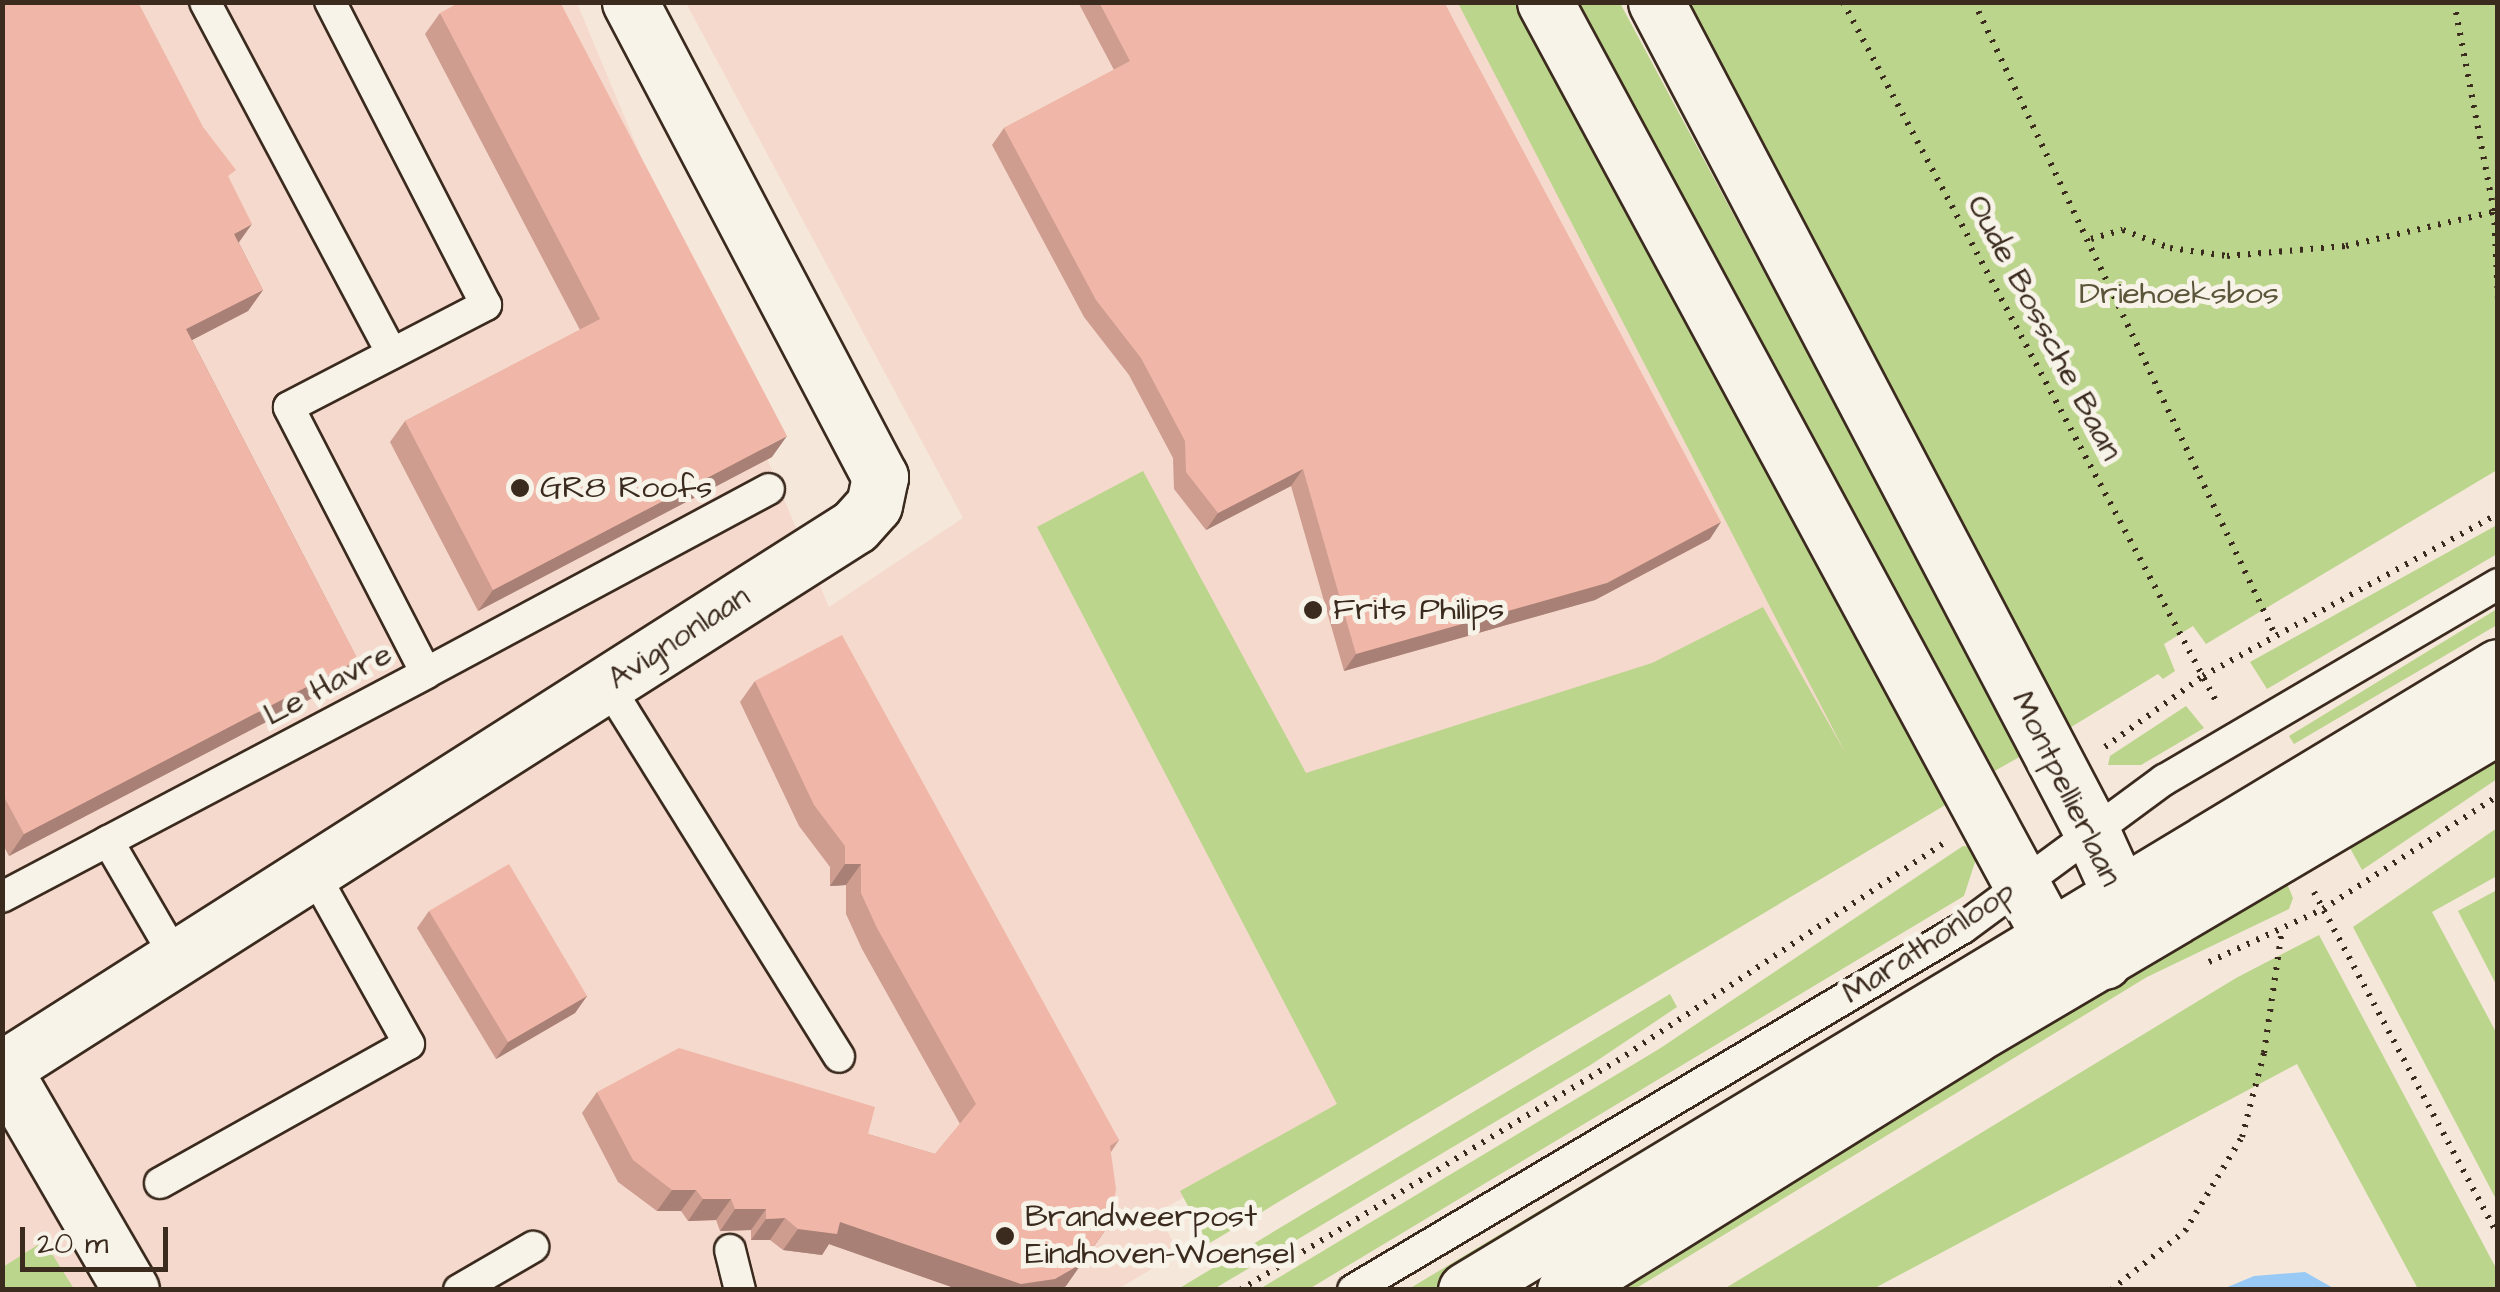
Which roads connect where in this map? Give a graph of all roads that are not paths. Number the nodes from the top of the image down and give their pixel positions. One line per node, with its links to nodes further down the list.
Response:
1 (205, 2): 6 (lane)
2 (330, 2): 6 (lane, Le Havre)
3 (630, 2): 11 (street, Avignonlaan)
4 (1545, 2): 16 (street)
5 (1656, 2): 13 (street, Montpellierlaan)
6 (392, 353): 10 (lane, Le Havre)
7 (769, 489): 10 (lane)
8 (2498, 584): 13 (lane, Marathonloop)
9 (2498, 667): 17 (street, Marathonloop)
10 (426, 673): 14 (lane, Le Havre)
11 (608, 684): 15 (street, Avignonlaan); 22 (lane)
12 (2498, 726): 21 (street)
13 (2091, 830): 16 (lane, Marathonloop); 17 (street, Montpellierlaan)
14 (108, 842): 18 (lane, Le Havre); 20 (lane)
15 (313, 872): 20 (street, Avignonlaan); 23 (lane)
16 (2021, 885): 19 (street); 29 (lane, Marathonloop)
17 (2120, 894): 19 (street, Marathonloop); 21 (street, Montpellierlaan)
18 (2, 897)
19 (2050, 937): 21 (street); 30 (street, Marathonloop)
20 (176, 958): 26 (street, Avignonlaan)
21 (2104, 960): 31 (street)
22 (838, 1057)
23 (160, 1183)
24 (533, 1247): 27 (lane)
25 (730, 1250): 28 (lane)
26 (131, 1290)
27 (460, 1290)
28 (740, 1290)
29 (1353, 1290)
30 (1466, 1290)
31 (1565, 1290)

